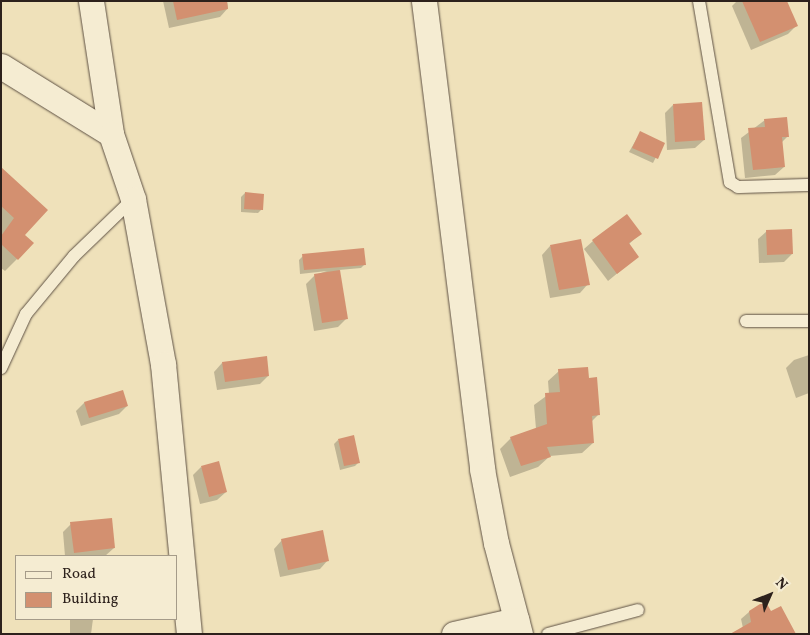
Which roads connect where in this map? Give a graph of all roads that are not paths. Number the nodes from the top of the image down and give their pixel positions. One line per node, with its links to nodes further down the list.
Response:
1 (91, 1): 5 (street)
2 (424, 1): 12 (street)
3 (699, 1): 6 (lane)
4 (1, 66): 5 (street)
5 (111, 134): 7 (street)
6 (809, 185)
7 (133, 199): 10 (lane); 13 (street)
8 (746, 321): 9 (lane)
9 (809, 321)
10 (1, 368)
11 (638, 610): 15 (lane)
12 (518, 627): 14 (street)
13 (189, 634)
14 (454, 634)
15 (548, 634)

